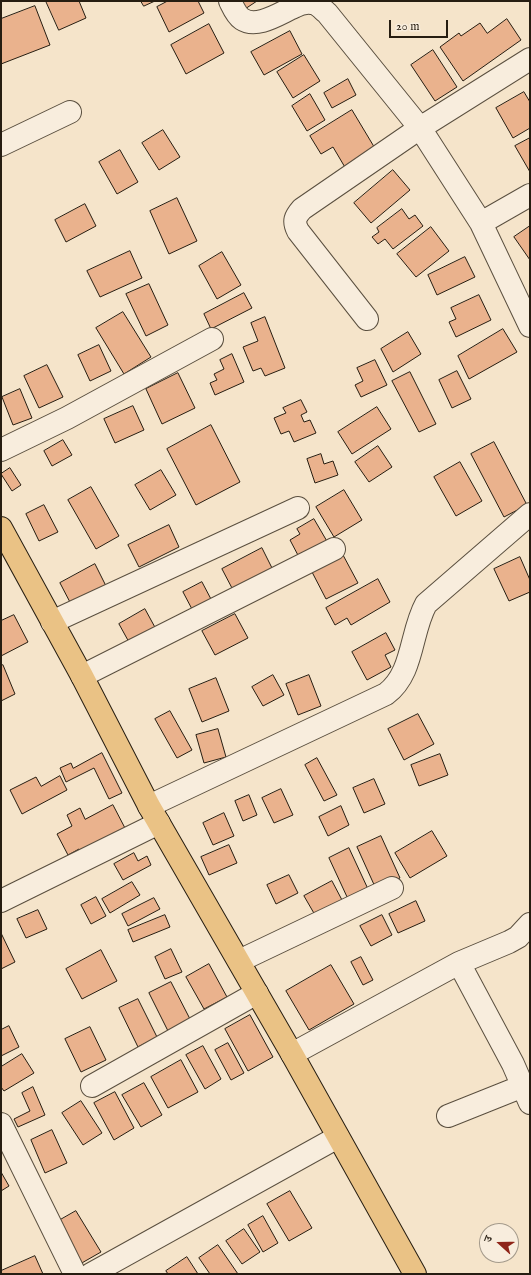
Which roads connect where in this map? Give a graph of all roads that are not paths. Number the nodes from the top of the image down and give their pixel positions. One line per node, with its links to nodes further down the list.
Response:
1 (230, 1): 4 (street)
2 (530, 59): 4 (street)
3 (70, 112): 5 (street)
4 (420, 128): 7 (street); 8 (street)
5 (1, 145)
6 (530, 195): 7 (street)
7 (481, 223): 9 (street)
8 (367, 320)
9 (530, 326)
10 (212, 339): 11 (street)
11 (1, 450)
12 (298, 508): 16 (street)
13 (530, 514): 18 (street)
14 (1, 528): 16 (main road)
15 (334, 549): 17 (street)
16 (52, 622): 17 (main road)
17 (82, 676): 18 (main road)
18 (154, 815): 20 (street); 22 (main road)
19 (392, 888): 22 (street)
20 (1, 901)
21 (530, 924): 23 (street)
22 (239, 961): 24 (main road)
23 (459, 963): 25 (street); 26 (street)
24 (257, 993): 25 (main road); 27 (street)
25 (292, 1054): 31 (main road)
26 (522, 1060): 28 (street)
27 (92, 1086)
28 (526, 1095): 29 (street)
29 (448, 1116)
30 (1, 1124): 32 (street)
31 (338, 1137): 33 (street); 34 (main road)
32 (74, 1274)
33 (91, 1274)
34 (415, 1274)

